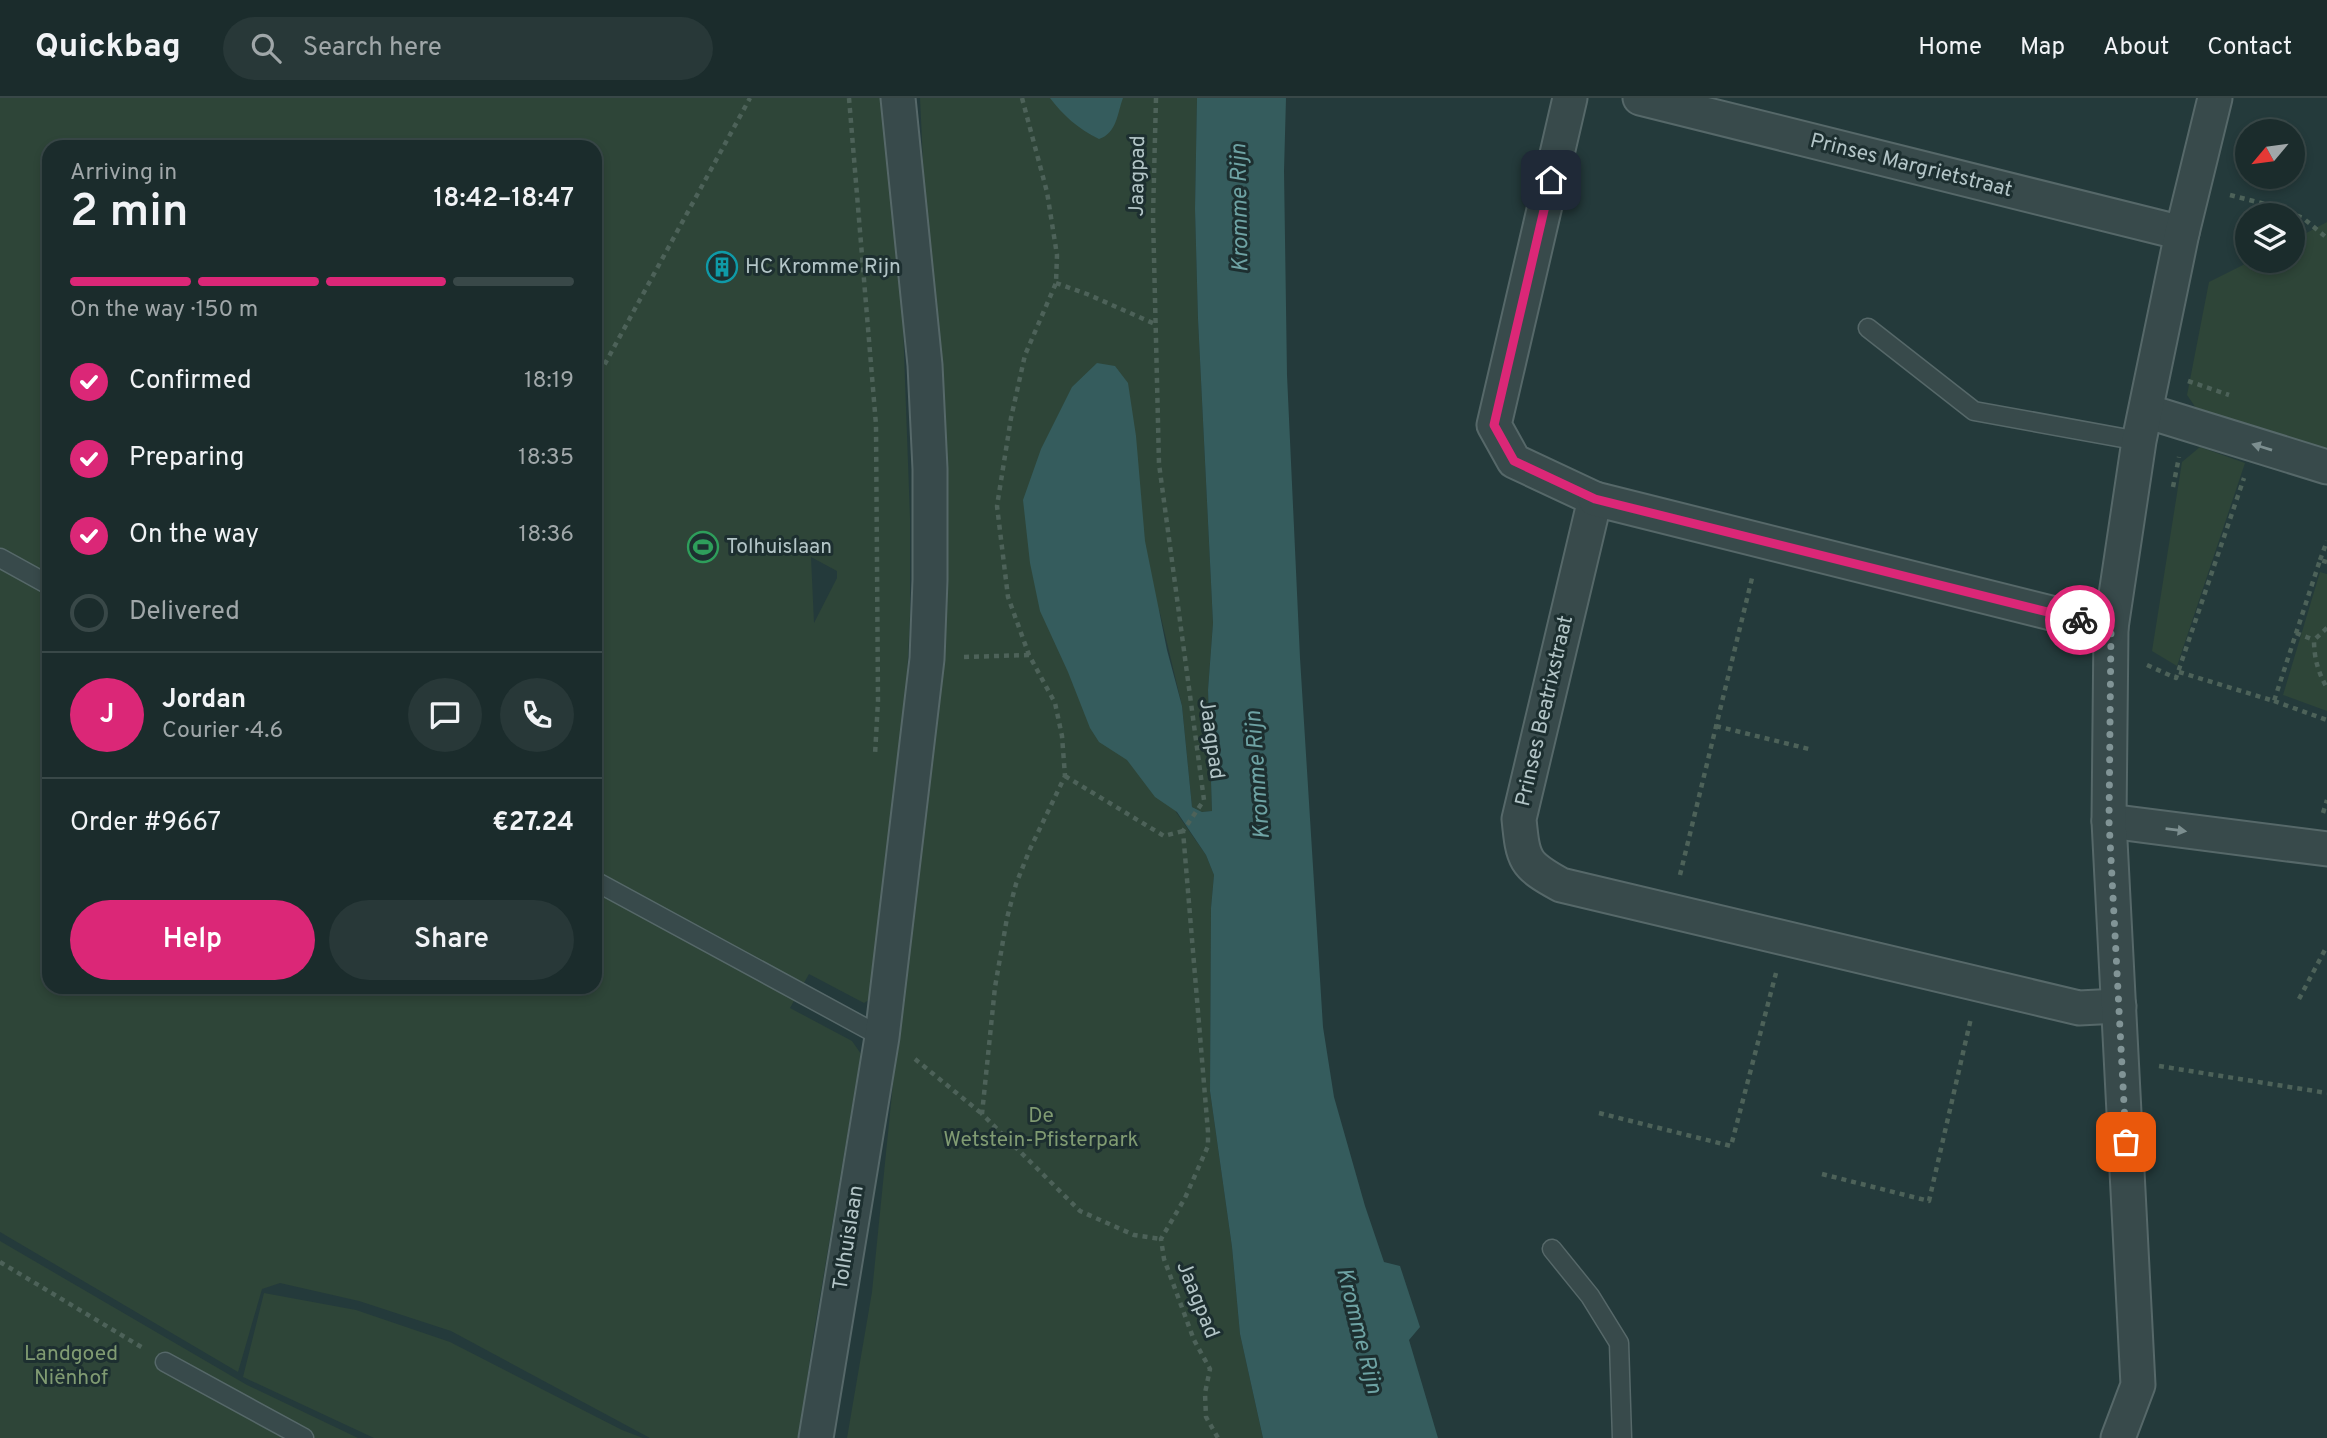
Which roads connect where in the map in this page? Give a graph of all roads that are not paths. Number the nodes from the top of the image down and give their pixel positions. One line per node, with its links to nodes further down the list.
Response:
1 (898, 98): 17 (street, Tolhuislaan)
2 (1570, 98): 9 (street)
3 (1640, 98): 5 (street, Prinses Margrietstraat)
4 (2215, 98): 5 (street)
5 (2182, 233): 7 (street)
6 (1868, 328): 7 (lane)
7 (2143, 426): 8 (street, one-way to 7); 12 (street)
8 (2327, 467)
9 (1595, 499): 12 (street); 16 (street, Prinses Beatrixstraat)
10 (0, 558): 11 (lane)
11 (42, 581)
12 (2111, 641): 13 (street)
13 (2109, 821): 14 (street, one-way to 14); 16 (street)
14 (2327, 849)
15 (602, 885): 17 (lane)
16 (2119, 1006): 23 (street)
17 (882, 1037): 21 (street, Tolhuislaan)
18 (1552, 1249): 22 (lane)
19 (165, 1362): 20 (lane)
20 (304, 1438)
21 (816, 1438)
22 (1622, 1438)
23 (2119, 1438)

